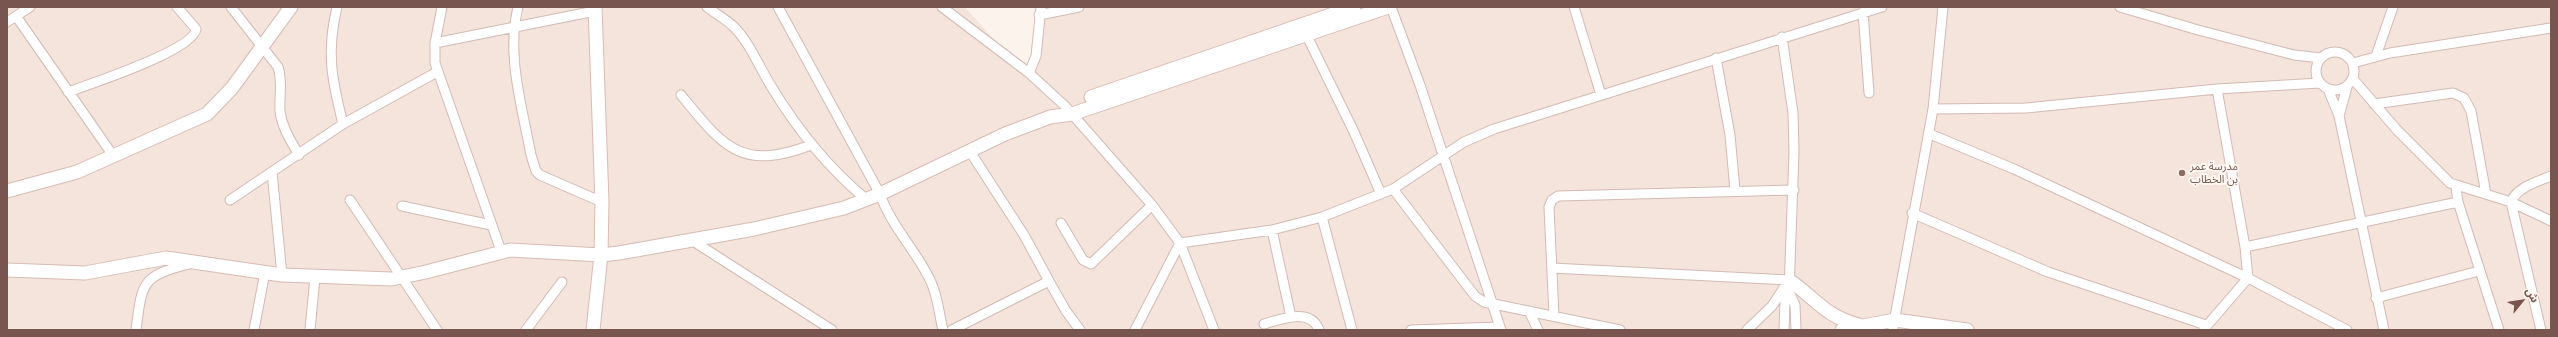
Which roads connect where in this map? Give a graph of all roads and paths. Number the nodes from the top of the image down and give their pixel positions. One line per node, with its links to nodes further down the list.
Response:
1 (30, 7): 23 (street)
2 (177, 7): 44 (street)
3 (231, 7): 30 (street)
4 (291, 7): 30 (street)
5 (337, 7): 52 (street)
6 (442, 7): 29 (street)
7 (518, 7): 25 (street)
8 (707, 7): 54 (street)
9 (778, 7): 66 (street)
10 (942, 7): 38 (street)
11 (1079, 7): 21 (street)
12 (1354, 7): 50 (street)
13 (1388, 7): 27 (street)
14 (1391, 7): 56 (street)
15 (1574, 7): 47 (street)
16 (1882, 7): 22 (street)
17 (1943, 7): 49 (street)
18 (2120, 7): 31 (street)
19 (2392, 7): 32 (street)
20 (595, 9): 25 (street); 72 (street)
21 (1040, 11): 38 (street)
22 (1863, 12): 28 (street); 45 (street)
23 (16, 16): 24 (street); 44 (street)
24 (7, 22)
25 (513, 28): 29 (street); 72 (street)
26 (2551, 28): 32 (street)
27 (1306, 34): 50 (street); 67 (street)
28 (1782, 37): 33 (street); 64 (street)
29 (434, 43): 37 (street)
30 (262, 49): 57 (street); 58 (street)
31 (2294, 55): 34 (street); 36 (street)
32 (2376, 56): 35 (street)
33 (1716, 58): 47 (street); 63 (street)
34 (2321, 58): 35 (street); 36 (street)
35 (2353, 63): 39 (street)
36 (2316, 69): 40 (street)
37 (437, 72): 52 (street); 82 (street)
38 (1029, 73): 50 (street)
39 (2353, 79): 41 (street); 48 (street)
40 (2320, 83): 42 (street); 43 (street)
41 (2347, 87): 43 (street); 51 (street)
42 (2217, 89): 49 (street); 86 (street)
43 (2328, 89): 51 (street)
44 (68, 92): 58 (street)
45 (1869, 93)
46 (681, 95): 54 (street)
47 (1601, 95): 56 (street)
48 (2374, 104): 61 (street); 68 (street)
49 (1933, 109): 53 (street)
50 (1068, 110): 55 (street); 75 (street)
51 (2339, 116): 81 (street)
52 (343, 124): 57 (street)
53 (1930, 134): 77 (street); 97 (street)
54 (811, 145): 71 (street)
55 (969, 150): 66 (street); 98 (street)
56 (1443, 154): 62 (street); 102 (street)
57 (299, 155): 59 (street)
58 (114, 157): 65 (street)
59 (272, 172): 69 (street); 94 (street)
60 (2551, 176): 74 (street)
61 (2456, 187): 68 (street); 73 (street)
62 (1393, 188): 67 (street); 102 (street)
63 (1735, 190): 64 (street); 90 (street)
64 (1794, 190): 100 (street)
65 (7, 191)
66 (880, 194): 71 (street); 118 (street)
67 (1381, 194): 78 (street)
68 (2486, 194): 74 (street)
69 (230, 200)
70 (350, 200): 96 (street)
71 (866, 200): 84 (street)
72 (602, 202): 88 (street)
73 (2458, 202): 81 (street); 92 (street)
74 (2511, 202): 79 (street); 136 (street)
75 (1152, 205): 80 (street); 85 (street)
76 (402, 206): 82 (street)
77 (1912, 213): 108 (street); 110 (street)
78 (1322, 217): 83 (street); 124 (street)
79 (2551, 221)
80 (1061, 223)
81 (2361, 223): 86 (street); 101 (street)
82 (491, 225): 87 (street)
83 (1272, 230): 85 (street); 105 (street)
84 (693, 241): 88 (street); 117 (street)
85 (1180, 243): 121 (street); 122 (street)
86 (2245, 247): 97 (street)
87 (501, 251): 88 (street); 96 (street)
88 (601, 255): 116 (street)
89 (190, 263): 91 (street); 93 (street); 111 (street)
90 (1552, 268): 100 (street); 104 (street)
91 (7, 270)
92 (2479, 271): 101 (street); 135 (street)
93 (265, 272): 94 (street); 112 (street)
94 (282, 275): 95 (street)
95 (315, 277): 96 (street); 113 (street)
96 (402, 278): 114 (street)
97 (2248, 278): 110 (street); 133 (street)
98 (1049, 281): 119 (street); 120 (street)
99 (562, 282): 115 (street)
100 (1789, 286): 107 (street); 128 (street); 129 (street); 130 (street)
101 (2376, 298): 134 (street)
102 (1493, 306): 103 (street); 109 (street)
103 (1529, 311): 104 (street); 126 (street)
104 (1554, 316): 127 (street)
105 (1291, 317): 106 (street); 123 (street)
106 (1264, 324)
107 (1861, 325): 108 (street); 131 (street)
108 (1891, 326): 132 (street)
109 (1500, 328): 125 (street)
110 (2205, 328)
111 (136, 330)
112 (254, 330)
113 (310, 330)
114 (437, 330)
115 (526, 330)
116 (593, 330)
117 (832, 330)
118 (943, 330)
119 (952, 330)
120 (1080, 330)
121 (1135, 330)
122 (1214, 330)
123 (1319, 330)
124 (1352, 330)
125 (1411, 330)
126 (1538, 330)
127 (1620, 330)
128 (1746, 330)
129 (1784, 330)
130 (1796, 330)
131 (1842, 330)
132 (1964, 330)
133 (2347, 330)
134 (2384, 330)
135 (2499, 330)
136 (2541, 330)

